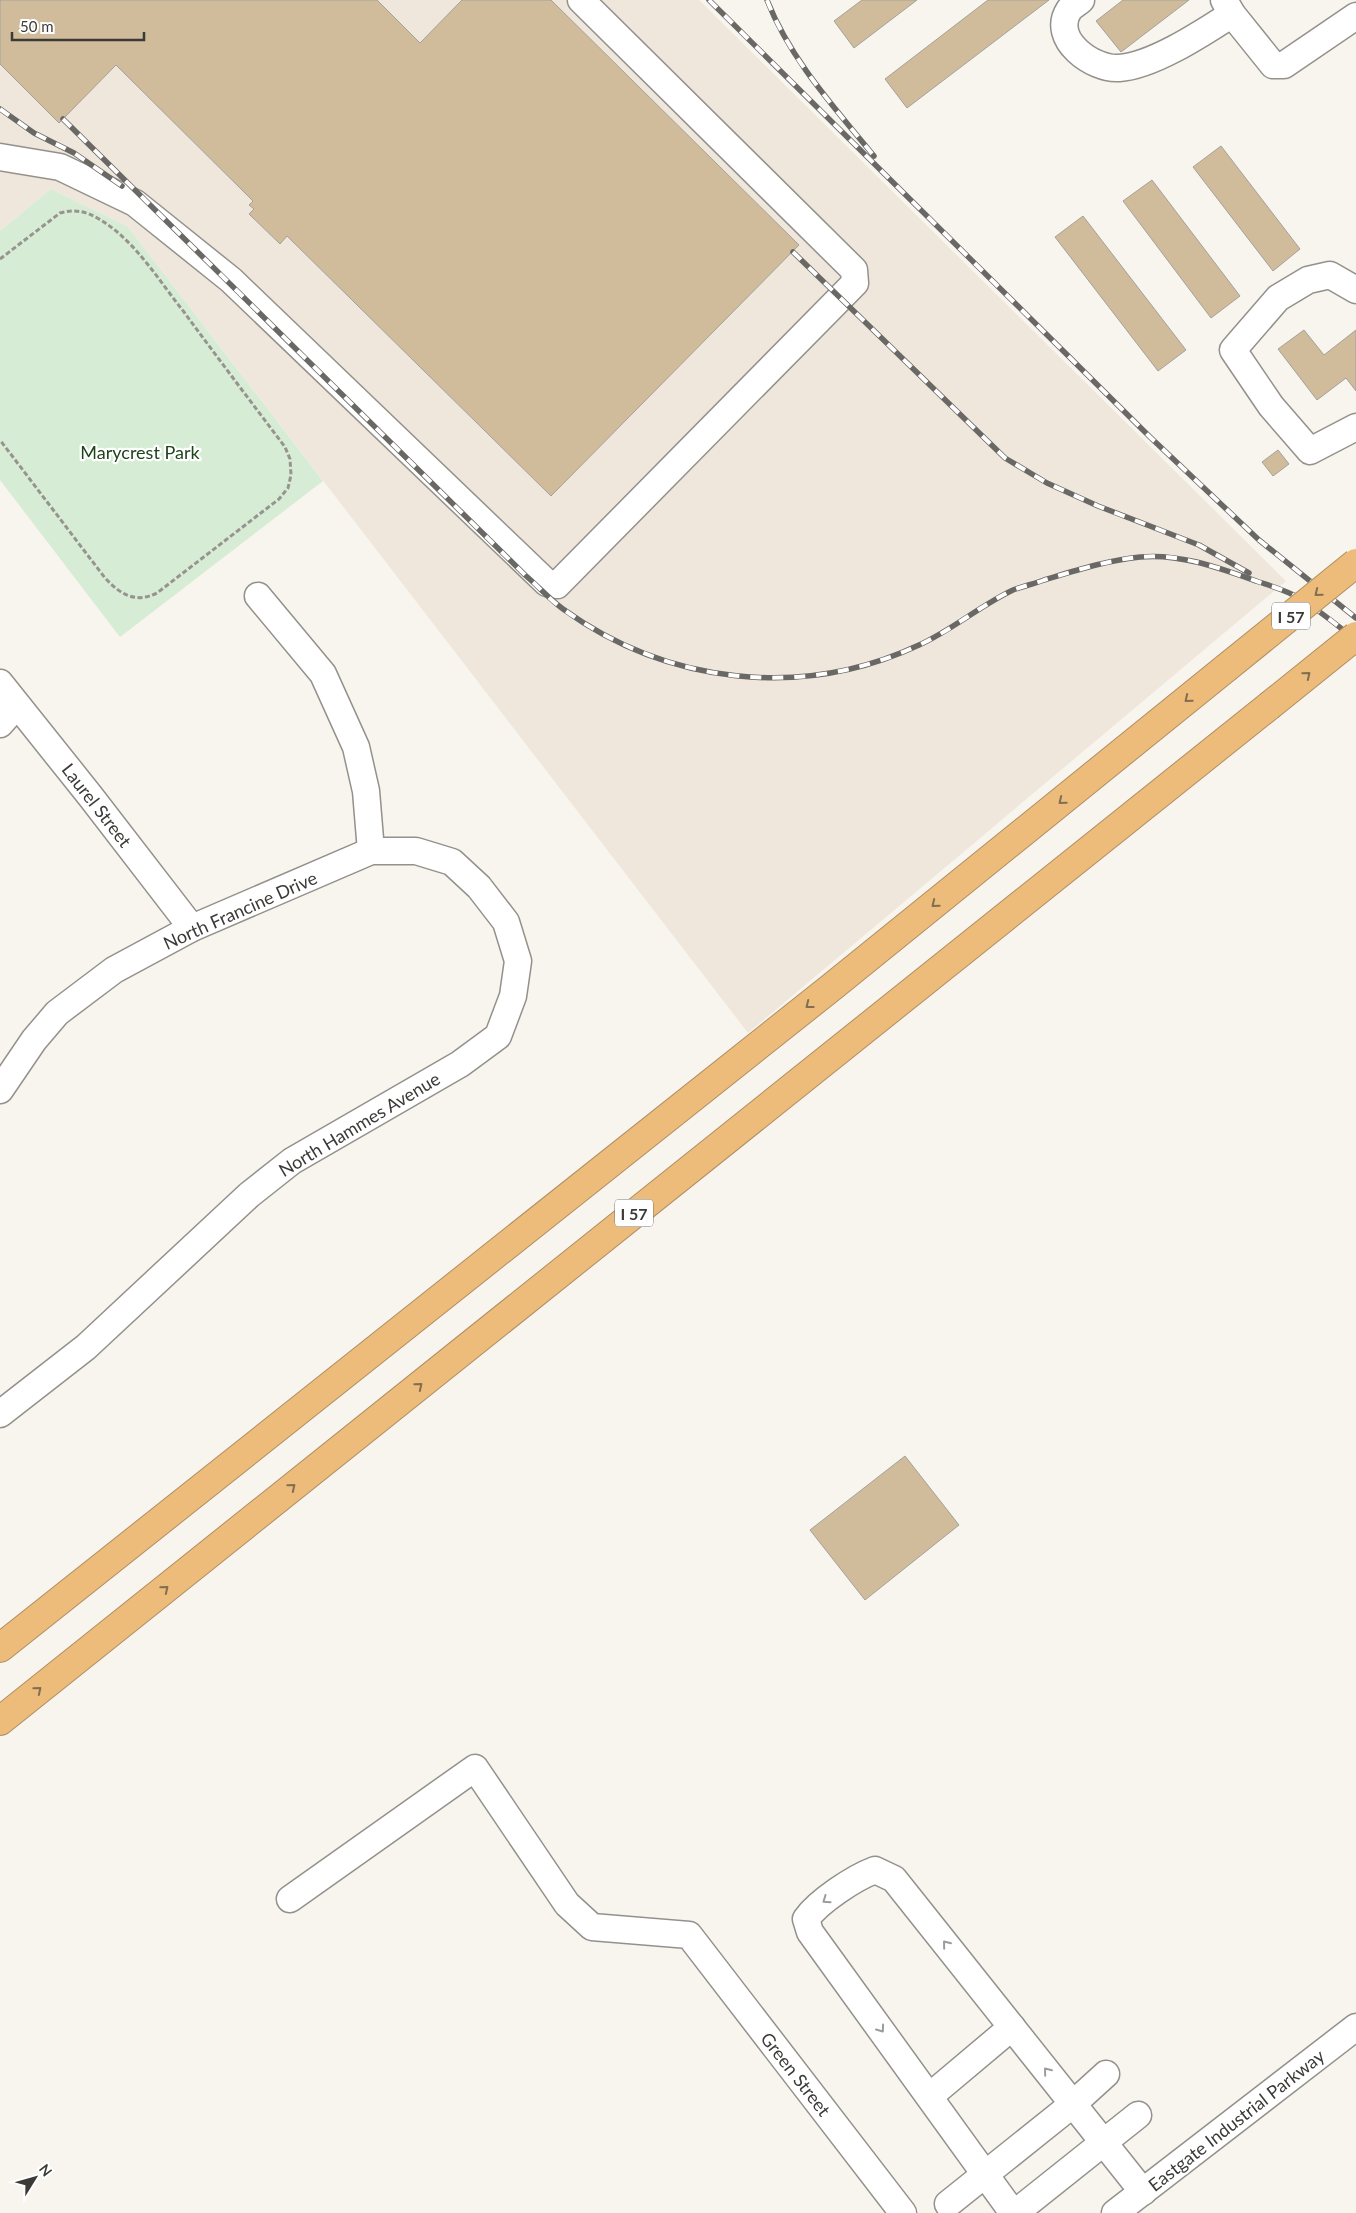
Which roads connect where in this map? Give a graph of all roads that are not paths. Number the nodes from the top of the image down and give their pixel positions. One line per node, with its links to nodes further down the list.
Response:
1 (581, 0): 5 (street)
2 (1081, 0): 3 (street)
3 (1228, 7): 4 (street)
4 (1356, 16)
5 (0, 157)
6 (1356, 290): 7 (street)
7 (1356, 427)
8 (1356, 562): 18 (highway, I 57, one-way to 18, bridge)
9 (258, 596): 13 (street)
10 (1356, 636): 19 (highway, I 57, one-way to 10, bridge)
11 (0, 683): 12 (street, Laurel Street)
12 (8, 715): 15 (street, Laurel Street)
13 (371, 851): 14 (street, North Francine Drive); 15 (street, North Francine Drive)
14 (506, 922): 17 (street, North Hammes Avenue)
15 (192, 928): 16 (street, North Francine Drive)
16 (0, 1090)
17 (0, 1414)
18 (0, 1648)
19 (0, 1721)
20 (290, 1899): 31 (street, Green Street)
21 (1012, 2027): 24 (street); 24 (street, one-way to 24); 25 (street, one-way to 21)
22 (1355, 2031): 29 (street, Eastgate Industrial Parkway)
23 (1106, 2074): 25 (street)
24 (930, 2096): 28 (street)
25 (1073, 2104): 27 (street); 28 (street)
26 (1138, 2115): 27 (street)
27 (1103, 2143): 29 (street); 32 (street)
28 (986, 2174): 30 (street); 32 (street)
29 (1143, 2192): 33 (street, Eastgate Industrial Parkway)
30 (948, 2204)
31 (903, 2213)
32 (1014, 2213)
33 (1115, 2213)

